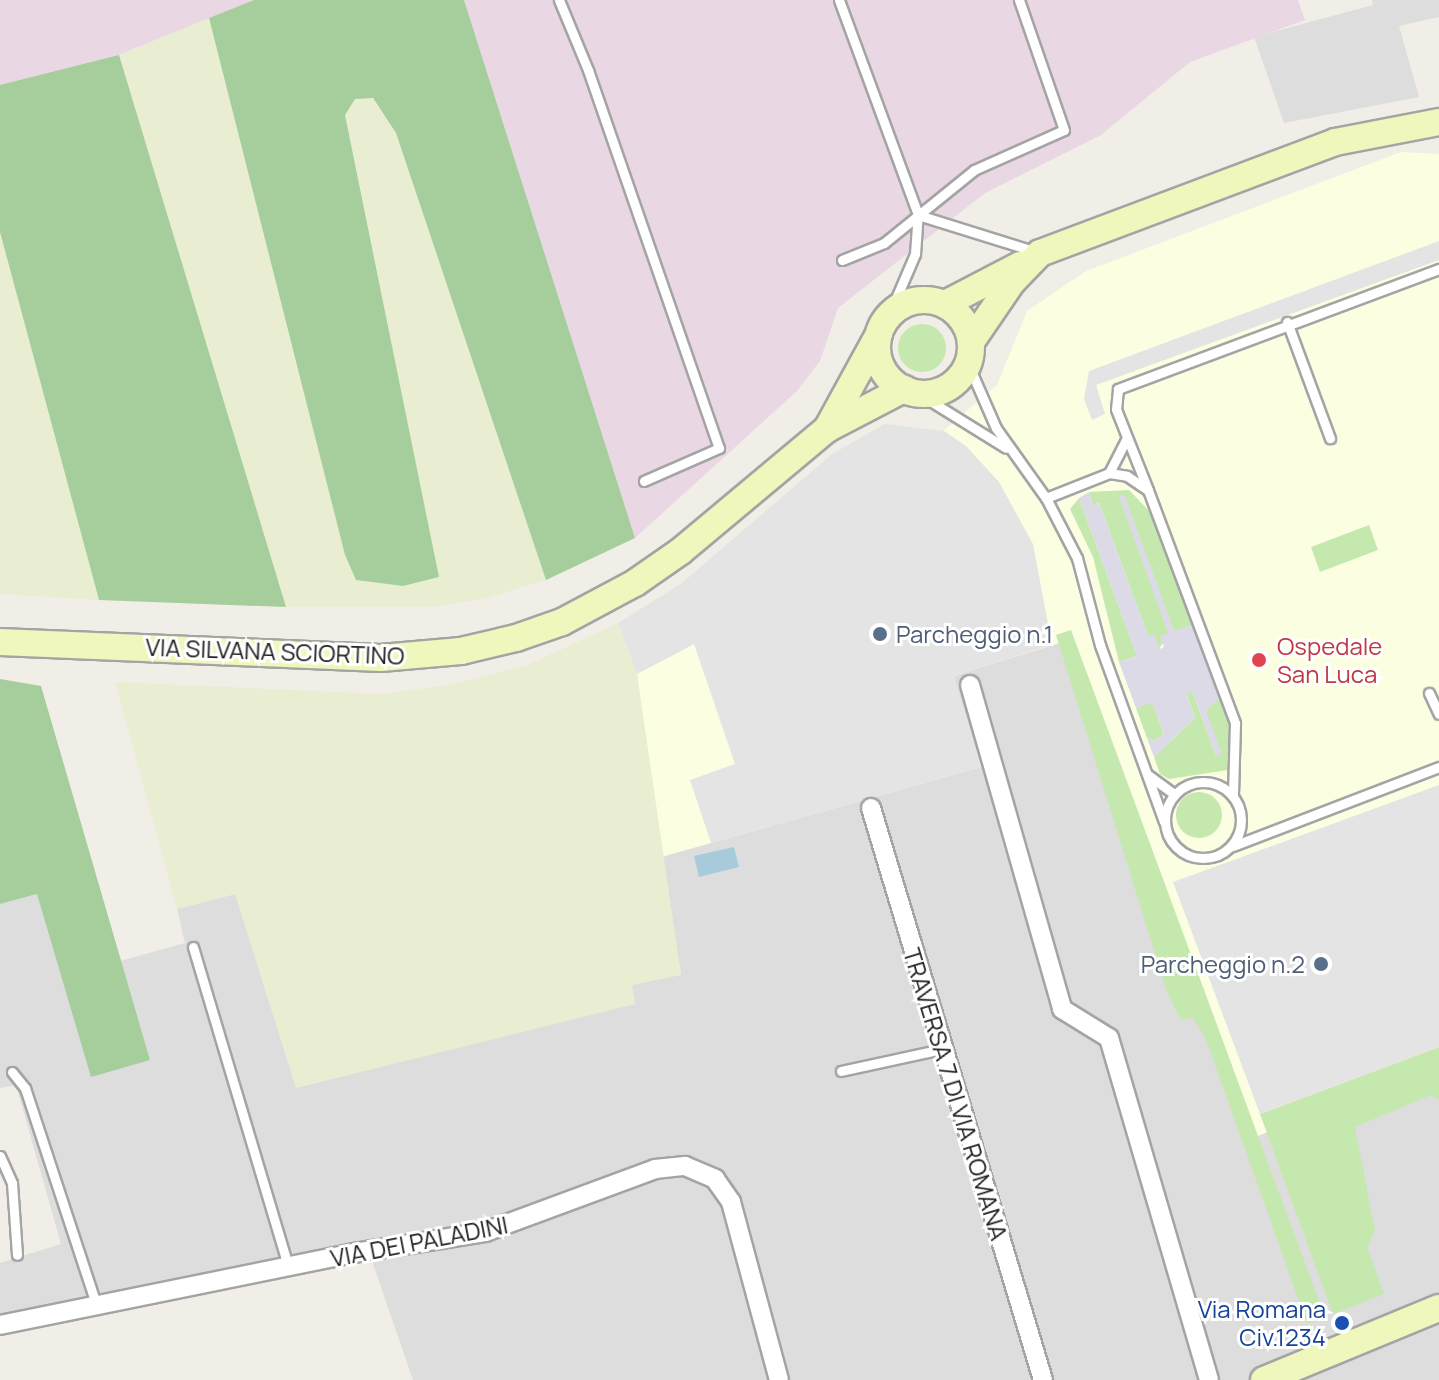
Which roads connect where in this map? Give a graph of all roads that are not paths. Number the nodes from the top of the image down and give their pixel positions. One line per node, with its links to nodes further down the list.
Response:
1 (559, 0): 19 (lane)
2 (839, 0): 5 (lane)
3 (1019, 0): 5 (lane)
4 (1439, 122): 6 (street)
5 (918, 215): 6 (lane); 7 (lane); 11 (lane)
6 (1036, 256): 9 (street); 12 (street)
7 (842, 260)
8 (1439, 269): 10 (lane)
9 (945, 304): 11 (street); 12 (street)
10 (1287, 322): 15 (lane); 16 (lane)
11 (884, 324): 13 (street); 14 (street)
12 (969, 353): 13 (street); 17 (lane)
13 (912, 392): 14 (street, VIA SILVANA SCIORTINO); 17 (lane)
14 (827, 429): 22 (street, VIA SILVANA SCIORTINO)
15 (1127, 438): 18 (lane); 20 (lane)
16 (1330, 438)
17 (1012, 452): 21 (lane)
18 (1109, 473): 20 (lane); 21 (lane)
19 (644, 481)
20 (1148, 490): 29 (lane)
21 (1046, 498): 27 (lane)
22 (0, 642)
23 (970, 685): 47 (street)
24 (1429, 693): 25 (lane)
25 (1439, 714)
26 (1439, 767): 33 (lane)
27 (1148, 775): 28 (lane); 31 (lane)
28 (1174, 794): 29 (lane); 31 (lane)
29 (1233, 796): 32 (lane)
30 (871, 808): 36 (street, TRAVERSA 7 DI VIA ROMANA)
31 (1164, 822): 34 (lane)
32 (1241, 823): 33 (lane); 34 (lane)
33 (1274, 828): 34 (lane)
34 (1229, 848)
35 (193, 947): 41 (lane)
36 (942, 1049): 37 (lane); 46 (street, TRAVERSA 7 DI VIA ROMANA)
37 (841, 1071)
38 (12, 1072): 42 (lane)
39 (0, 1156): 40 (lane)
40 (17, 1255)
41 (288, 1266): 42 (street, VIA DEI PALADINI); 45 (street, VIA DEI PALADINI)
42 (97, 1307): 44 (street, VIA DEI PALADINI)
43 (1439, 1308): 48 (street)
44 (0, 1325)
45 (779, 1380)
46 (1043, 1380)
47 (1209, 1380)
48 (1264, 1380)

